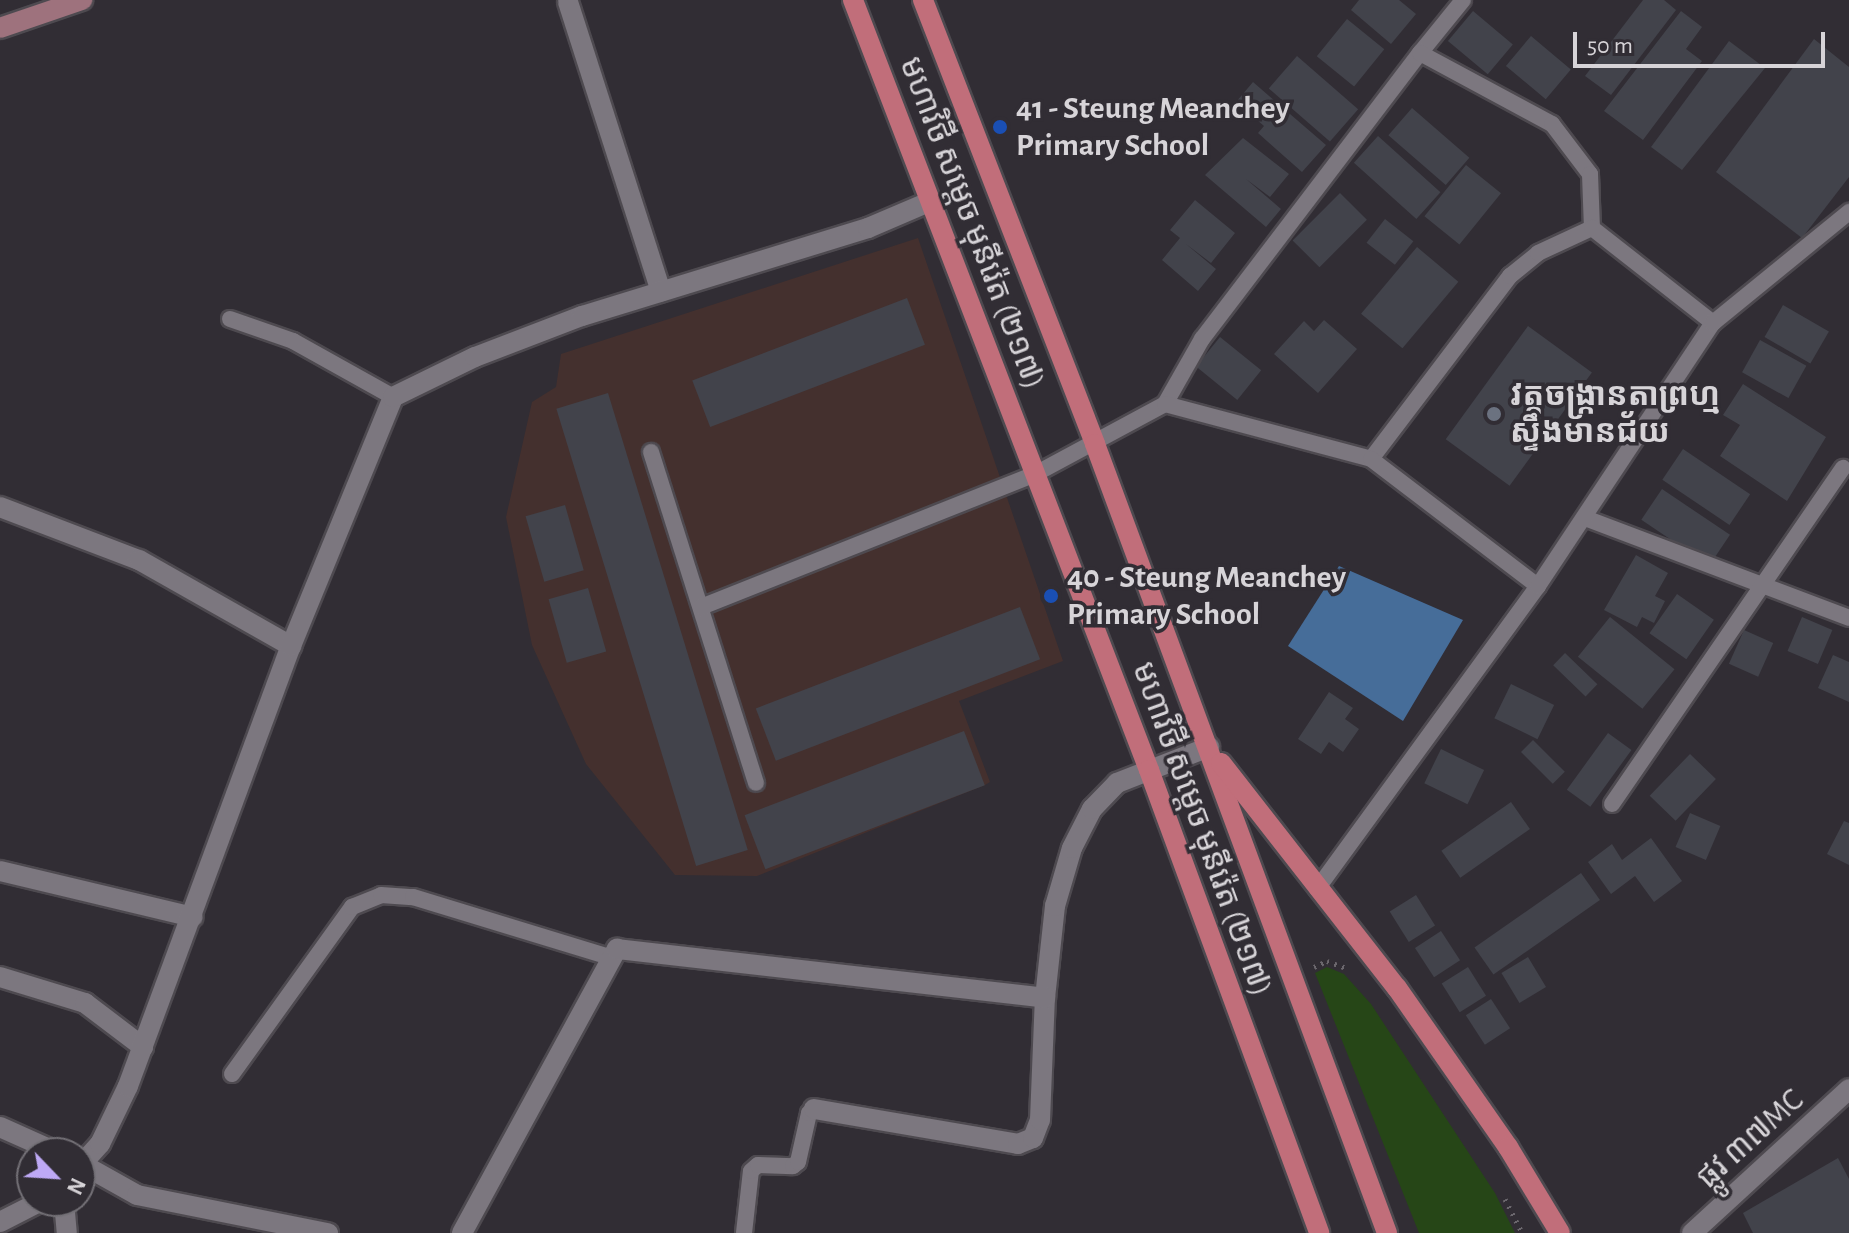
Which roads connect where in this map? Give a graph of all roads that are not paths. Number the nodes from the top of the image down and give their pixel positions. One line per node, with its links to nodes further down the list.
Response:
1 (82, 0): 6 (street)
2 (923, 0): 16 (main road, មហាវិថី សម្តេច មុនីរ៉េត (២១៧))
3 (1463, 0): 7 (lane)
4 (568, 2): 11 (street)
5 (858, 2): 8 (main road, មហាវិថី សម្តេច មុនីរ៉េត (២១៧))
6 (0, 28)
7 (1420, 53): 10 (lane); 15 (lane)
8 (931, 201): 11 (street); 20 (main road, មហាវិថី សម្តេច មុនីរ៉េត (២១៧))
9 (1849, 212): 13 (lane)
10 (1592, 228): 13 (lane); 18 (lane)
11 (661, 291): 14 (street)
12 (230, 319): 14 (lane)
13 (1713, 323): 22 (lane)
14 (393, 397): 27 (street)
15 (1165, 404): 16 (lane); 18 (lane)
16 (1095, 444): 20 (lane); 28 (main road, មហាវិថី សម្តេច មុនីរ៉េត (២១៧))
17 (651, 452): 25 (lane)
18 (1371, 459): 24 (lane)
19 (1843, 468): 23 (lane)
20 (1037, 473): 25 (lane); 29 (main road, មហាវិថី សម្តេច មុនីរ៉េត (២១៧))
21 (0, 507): 27 (street)
22 (1585, 518): 23 (lane); 24 (lane)
23 (1759, 585): 26 (lane); 31 (lane)
24 (1538, 586): 33 (lane)
25 (701, 607): 30 (lane)
26 (1849, 618)
27 (291, 646): 34 (street)
28 (1209, 747): 29 (street); 33 (main road); 50 (main road, មហាវិថី សម្តេច មុនីរ៉េត (២១៧))
29 (1149, 770): 37 (street); 49 (main road, មហាវិថី សម្តេច មុនីរ៉េត (២១៧))
30 (756, 783)
31 (1612, 804)
32 (0, 871): 34 (street)
33 (1317, 889): 51 (main road)
34 (193, 917): 38 (street)
35 (609, 957): 37 (street); 39 (lane); 47 (street)
36 (0, 977): 38 (street)
37 (1045, 998): 41 (street)
38 (143, 1047): 44 (street)
39 (232, 1074)
40 (1849, 1089): 52 (street, ផ្លូវ ៣៧MC)
41 (814, 1109): 48 (lane)
42 (0, 1127): 43 (street)
43 (22, 1137)
44 (96, 1148)
45 (96, 1172): 46 (street)
46 (328, 1233)
47 (462, 1233)
48 (744, 1233)
49 (1319, 1233)
50 (1387, 1233)
51 (1560, 1233)
52 (1692, 1233)

